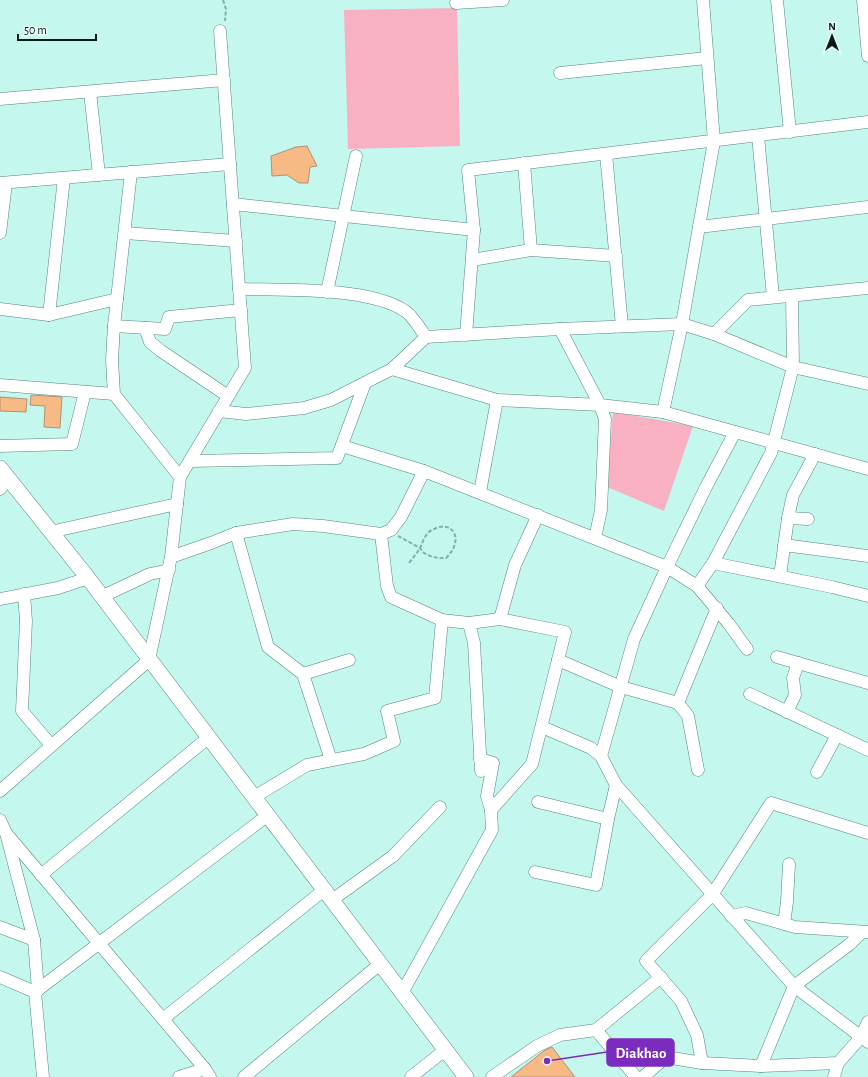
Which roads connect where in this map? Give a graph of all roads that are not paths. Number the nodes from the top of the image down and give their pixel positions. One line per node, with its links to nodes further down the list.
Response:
1 (503, 0): 5 (street)
2 (702, 0): 8 (street)
3 (776, 0): 14 (street)
4 (863, 0): 7 (street)
5 (456, 3)
6 (220, 31): 10 (street)
7 (868, 56)
8 (707, 58): 9 (street); 16 (street)
9 (560, 73)
10 (224, 80): 11 (street); 19 (street)
11 (90, 92): 12 (street); 22 (street)
12 (0, 99)
13 (868, 122): 14 (street)
14 (790, 132): 15 (street)
15 (758, 136): 16 (street); 28 (street)
16 (714, 141): 17 (street); 29 (street)
17 (606, 154): 20 (street); 35 (street)
18 (356, 156): 27 (street)
19 (230, 164): 21 (street); 25 (street)
20 (524, 164): 30 (street); 34 (street)
21 (131, 172): 22 (street); 32 (street)
22 (99, 175): 23 (street)
23 (64, 178): 24 (street); 45 (street)
24 (3, 183): 31 (street)
25 (233, 204): 27 (street); 33 (street)
26 (868, 207): 28 (street)
27 (343, 216): 30 (street); 39 (street)
28 (766, 219): 29 (street); 41 (street)
29 (699, 227): 46 (street)
30 (474, 230): 36 (street)
31 (0, 233)
32 (125, 233): 33 (street); 42 (street)
33 (236, 241): 38 (street)
34 (531, 250): 35 (street); 36 (street)
35 (616, 256): 48 (street)
36 (472, 260): 52 (street)
37 (868, 288): 40 (street)
38 (239, 289): 39 (street); 44 (street)
39 (327, 292): 53 (street)
40 (792, 296): 41 (street); 54 (street)
41 (773, 297): 51 (street)
42 (117, 299): 45 (street); 47 (street)
43 (0, 309): 45 (street)
44 (241, 310): 49 (street); 61 (street)
45 (49, 315)
46 (682, 324): 48 (street); 51 (street); 65 (street)
47 (114, 326): 49 (street); 60 (street)
48 (622, 326): 50 (street)
49 (145, 328): 61 (street)
50 (560, 329): 52 (street); 63 (street)
51 (714, 334): 54 (street)
52 (466, 335): 53 (street)
53 (426, 337): 55 (street)
54 (793, 367): 57 (street); 67 (street)
55 (392, 369): 56 (street); 62 (street)
56 (365, 383): 64 (street); 69 (street)
57 (868, 384)
58 (0, 385): 59 (street)
59 (85, 392): 60 (street); 68 (street)
60 (114, 394): 74 (street)
61 (228, 396): 64 (street)
62 (497, 400): 63 (street); 76 (street)
63 (600, 405): 65 (street); 84 (street)
64 (219, 411): 71 (street)
65 (663, 412): 66 (street)
66 (735, 432): 67 (street); 89 (street)
67 (774, 443): 70 (street); 88 (street)
68 (0, 446)
69 (342, 446): 71 (street); 73 (street)
70 (815, 454): 72 (street); 79 (street)
71 (190, 461): 74 (street)
72 (868, 469)
73 (424, 471): 76 (street); 82 (street)
74 (180, 477): 77 (street)
75 (3, 479): 81 (main road)
76 (480, 492): 78 (street)
77 (177, 504): 81 (street); 86 (street)
78 (538, 515): 84 (street); 99 (street)
79 (788, 518): 80 (street); 85 (street)
80 (808, 519)
81 (50, 532): 92 (main road)
82 (386, 532): 83 (street); 100 (street)
83 (236, 533): 86 (street); 108 (street)
84 (595, 538): 89 (street)
85 (784, 545): 87 (street); 91 (street)
86 (171, 556): 90 (street)
87 (868, 556)
88 (713, 563): 91 (street); 93 (street)
89 (667, 567): 93 (street); 110 (street)
90 (169, 570): 96 (street); 104 (street)
91 (780, 576): 95 (street)
92 (88, 578): 94 (street); 96 (main road)
93 (697, 586): 98 (street)
94 (24, 594): 97 (street); 117 (street)
95 (868, 596)
96 (101, 597): 104 (main road)
97 (0, 599)
98 (717, 608): 102 (street); 112 (street)
99 (500, 619): 101 (street); 106 (street)
100 (442, 620): 101 (street); 120 (street)
101 (469, 623): 128 (street)
102 (747, 649)
103 (777, 657): 107 (street)
104 (149, 660): 116 (main road); 117 (street)
105 (349, 660): 108 (street)
106 (558, 660): 110 (street); 114 (street)
107 (798, 663): 109 (street); 113 (street)
108 (303, 674): 120 (street)
109 (868, 683)
110 (621, 687): 112 (street); 119 (street)
111 (750, 694): 113 (street)
112 (678, 703): 121 (street)
113 (787, 712): 115 (street)
114 (542, 727): 119 (street); 128 (street)
115 (837, 735): 118 (street); 122 (street)
116 (208, 738): 125 (main road); 136 (street)
117 (51, 745): 124 (street)
118 (868, 750)
119 (601, 756): 123 (street)
120 (331, 760): 125 (street)
121 (698, 770)
122 (817, 772)
123 (616, 785): 130 (street); 138 (street)
124 (0, 791)
125 (254, 797): 129 (main road)
126 (538, 802): 130 (street)
127 (440, 808): 137 (street)
128 (491, 810): 150 (street)
129 (268, 815): 137 (main road); 144 (street)
130 (608, 818): 135 (street)
131 (0, 820): 132 (street)
132 (6, 833): 136 (street); 143 (street)
133 (868, 833): 138 (street)
134 (789, 864): 140 (street)
135 (535, 872)
136 (41, 875): 144 (street)
137 (328, 895): 145 (main road); 151 (street)
138 (712, 895): 139 (street); 146 (street)
139 (731, 916): 140 (street); 148 (street)
140 (784, 924): 142 (street)
141 (0, 927): 143 (street)
142 (865, 932): 148 (street)
143 (34, 940): 149 (street)
144 (100, 944): 149 (street); 151 (street)
145 (380, 964): 150 (main road); 162 (street)
146 (661, 976): 153 (street); 156 (street)
147 (0, 977): 149 (street)
148 (794, 986): 154 (street); 158 (street)
149 (37, 991): 160 (street)
150 (402, 993): 155 (main road)
151 (163, 1019): 159 (street)
152 (868, 1022): 154 (street)
153 (596, 1030): 165 (street); 166 (street)
154 (864, 1039): 157 (street)
155 (445, 1050): 163 (street); 164 (main road)
156 (702, 1063): 158 (street); 167 (street)
157 (838, 1063): 158 (street); 168 (street)
158 (754, 1069)
159 (208, 1073): 161 (street)
160 (43, 1077)
161 (179, 1077)
162 (244, 1077)
163 (411, 1077)
164 (466, 1077)
165 (492, 1077)
166 (636, 1077)
167 (643, 1077)
168 (834, 1077)

